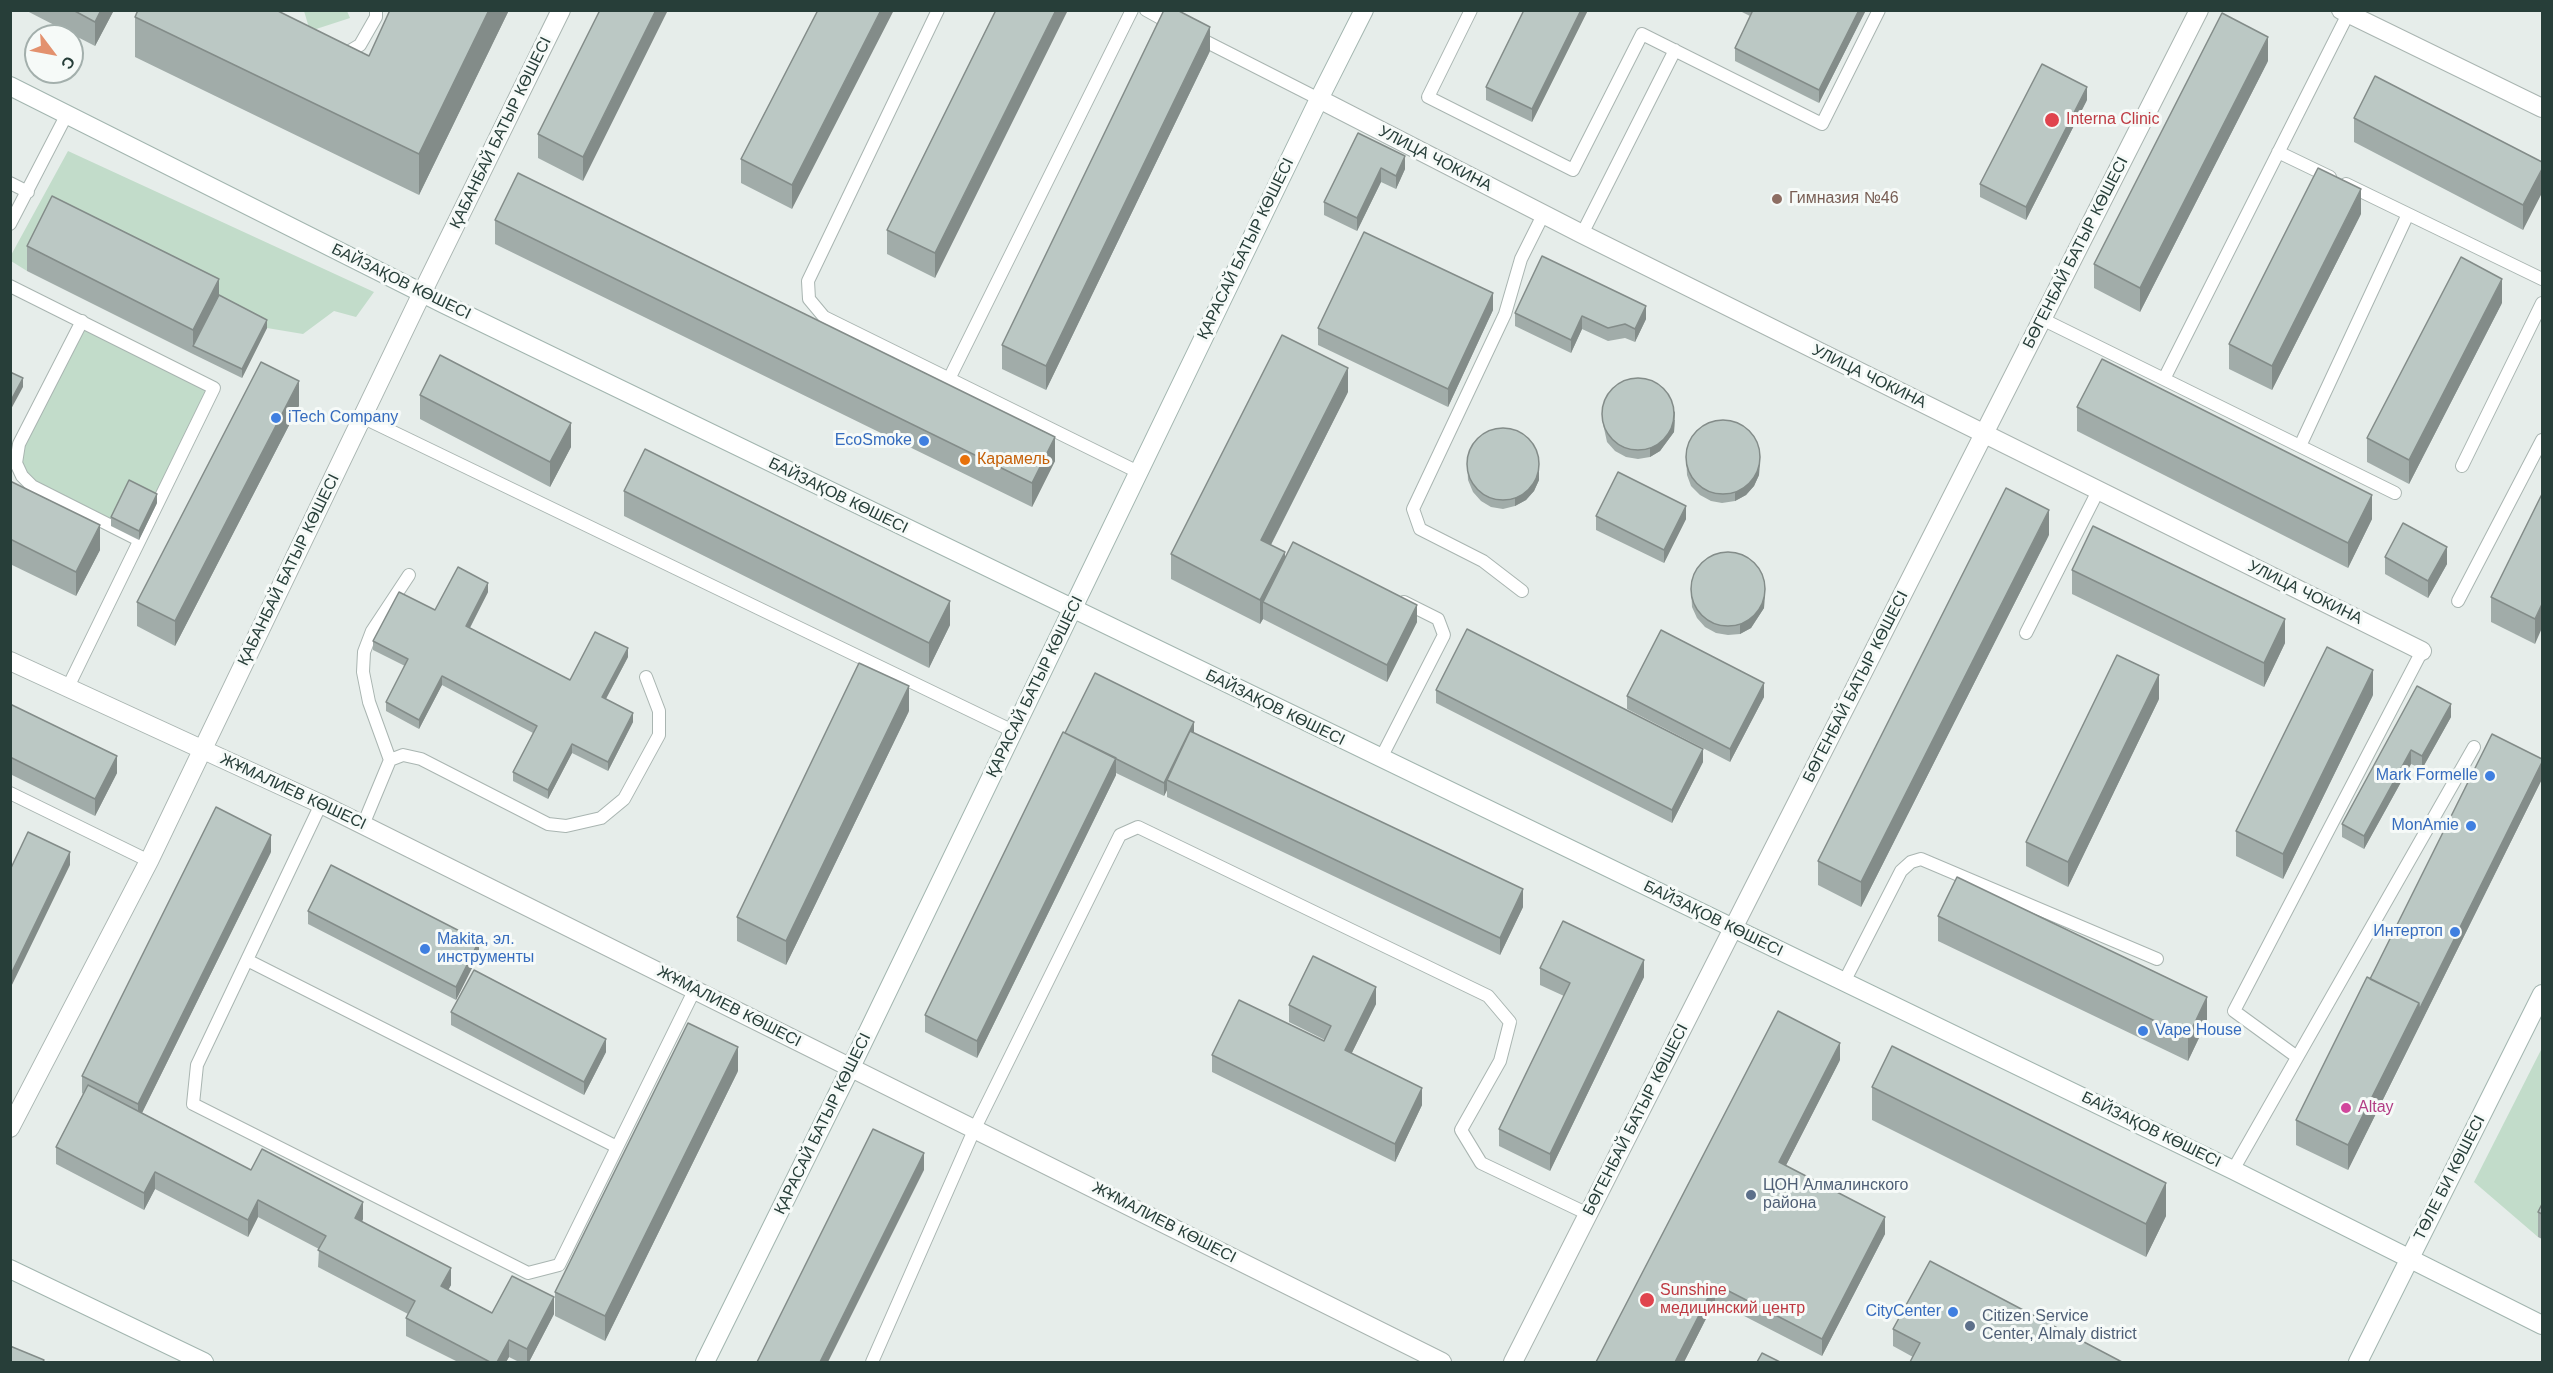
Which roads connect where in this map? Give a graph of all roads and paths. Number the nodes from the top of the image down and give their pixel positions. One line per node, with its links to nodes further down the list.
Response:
1 (376, 10): 12 (lane)
2 (561, 10): 26 (street, ҚАБАНБАЙ БАТЫР КӨШЕСІ)
3 (938, 10): 30 (lane)
4 (1132, 10): 30 (lane)
5 (1146, 10): 14 (lane)
6 (1364, 10): 14 (street, ҚАРАСАЙ БАТЫР КӨШЕСІ)
7 (1472, 10): 11 (lane)
8 (1879, 10): 11 (lane)
9 (2199, 10): 28 (street, БӨГЕНБАЙ БАТЫР КӨШЕСІ)
10 (2345, 12): 15 (street); 17 (lane)
11 (1675, 50): 23 (lane)
12 (328, 53)
13 (10, 86): 16 (street, БАЙЗАҚОВ КӨШЕСІ)
14 (1319, 99): 21 (street, УЛИЦА ЧОКИНА); 37 (street, ҚАРАСАЙ БАТЫР КӨШЕСІ)
15 (2542, 108)
16 (67, 114): 19 (lane); 26 (street, БАЙЗАҚОВ КӨШЕСІ)
17 (2278, 152): 20 (lane); 31 (lane)
18 (10, 183): 19 (lane)
19 (28, 192): 22 (lane)
20 (2408, 214): 24 (lane); 35 (lane)
21 (1543, 215): 23 (street, УЛИЦА ЧОКИНА); 42 (lane)
22 (10, 224)
23 (1582, 234): 33 (street, УЛИЦА ЧОКИНА)
24 (2542, 279)
25 (10, 286): 29 (lane)
26 (422, 293): 32 (street, ҚАБАНБАЙ БАТЫР КӨШЕСІ); 45 (street, БАЙЗАҚОВ КӨШЕСІ)
27 (2542, 303): 36 (lane)
28 (2042, 319): 31 (lane); 33 (street, БӨГЕНБАЙ БАТЫР КӨШЕСІ)
29 (82, 321): 40 (lane); 40 (lane)
30 (949, 379): 37 (lane)
31 (2163, 379): 35 (lane)
32 (362, 417): 51 (lane); 53 (street, ҚАБАНБАЙ БАТЫР КӨШЕСІ)
33 (1984, 434): 38 (street, УЛИЦА ЧОКИНА); 60 (street, БӨГЕНБАЙ БАТЫР КӨШЕСІ)
34 (2542, 440): 44 (lane)
35 (2300, 446): 39 (lane)
36 (2462, 466)
37 (1138, 472): 45 (street, ҚАРАСАЙ БАТЫР КӨШЕСІ)
38 (2098, 491): 46 (lane); 47 (street, УЛИЦА ЧОКИНА)
39 (2395, 493)
40 (139, 540): 50 (lane)
41 (409, 575): 55 (lane)
42 (1522, 591)
43 (1397, 598): 54 (lane)
44 (2458, 601)
45 (1072, 609): 51 (street, ҚАРАСАЙ БАТЫР КӨШЕСІ); 54 (street, БАЙЗАҚОВ КӨШЕСІ)
46 (2026, 633)
47 (2422, 651): 66 (lane)
48 (10, 661): 50 (street, ЖҰМАЛИЕВ КӨШЕСІ)
49 (646, 677): 55 (lane)
50 (68, 687): 53 (street, ЖҰМАЛИЕВ КӨШЕСІ)
51 (1013, 731): 67 (street, ҚАРАСАЙ БАТЫР КӨШЕСІ)
52 (2474, 747): 66 (lane)
53 (202, 751): 57 (street, ЖҰМАЛИЕВ КӨШЕСІ); 59 (street, ҚАБАНБАЙ БАТЫР КӨШЕСІ)
54 (1381, 758): 60 (street, БАЙЗАҚОВ КӨШЕСІ)
55 (390, 760): 58 (lane)
56 (10, 793): 59 (lane)
57 (321, 804): 58 (street, ЖҰМАЛИЕВ КӨШЕСІ); 62 (lane)
58 (363, 825): 64 (street, ЖҰМАЛИЕВ КӨШЕСІ)
59 (149, 861): 68 (street, ҚАБАНБАЙ БАТЫР КӨШЕСІ)
60 (1733, 928): 63 (street, БАЙЗАҚОВ КӨШЕСІ); 72 (street, БӨГЕНБАЙ БАТЫР КӨШЕСІ)
61 (2157, 959): 63 (lane)
62 (247, 960): 70 (lane); 70 (lane)
63 (1844, 982): 71 (street, БАЙЗАҚОВ КӨШЕСІ)
64 (694, 989): 67 (street, ЖҰМАЛИЕВ КӨШЕСІ); 70 (lane)
65 (2542, 994): 73 (street, ТӨЛЕ БИ КӨШЕСІ)
66 (2297, 1057): 71 (lane)
67 (851, 1067): 69 (street, ЖҰМАЛИЕВ КӨШЕСІ); 77 (street, ҚАРАСАЙ БАТЫР КӨШЕСІ)
68 (10, 1128)
69 (975, 1128): 72 (lane); 78 (lane); 79 (street, ЖҰМАЛИЕВ КӨШЕСІ)
70 (617, 1147)
71 (2233, 1170): 73 (street, БАЙЗАҚОВ КӨШЕСІ)
72 (1588, 1214): 80 (street, БӨГЕНБАЙ БАТЫР КӨШЕСІ)
73 (2411, 1257): 75 (street, БАЙЗАҚОВ КӨШЕСІ); 81 (street, ТӨЛЕ БИ КӨШЕСІ)
74 (10, 1269): 76 (street)
75 (2542, 1325)
76 (204, 1362)
77 (705, 1362)
78 (872, 1362)
79 (1442, 1362)
80 (1513, 1362)
81 (2358, 1362)

